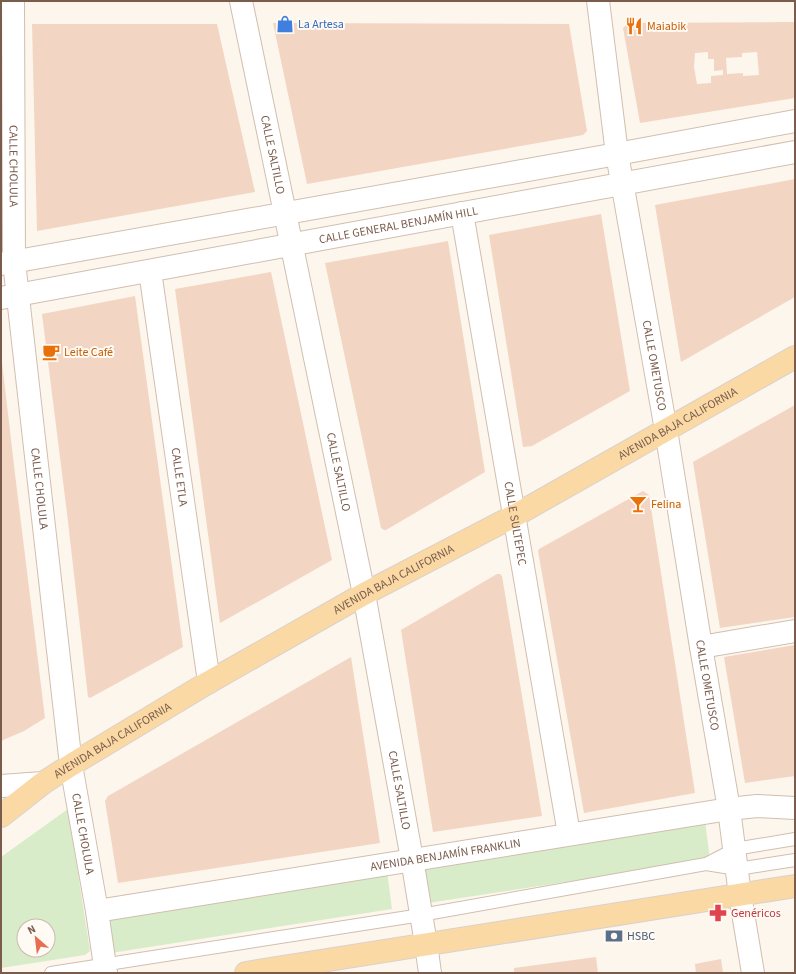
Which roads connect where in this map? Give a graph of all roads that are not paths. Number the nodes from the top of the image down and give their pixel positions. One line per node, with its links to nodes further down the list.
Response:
1 (13, 1): 11 (street, CALLE CHOLULA)
2 (241, 1): 8 (street, CALLE SALTILLO)
3 (598, 1): 6 (street, CALLE OMETUSCO)
4 (795, 121): 6 (street)
5 (795, 152): 7 (street, CALLE GENERAL BENJAMÍN HILL)
6 (617, 154): 7 (street, CALLE OMETUSCO); 8 (street)
7 (622, 184): 9 (street, CALLE GENERAL BENJAMÍN HILL); 15 (street, CALLE OMETUSCO)
8 (285, 213): 10 (street, CALLE SALTILLO); 11 (street)
9 (462, 213): 10 (street, CALLE GENERAL BENJAMÍN HILL); 16 (street, CALLE SULTEPEC)
10 (292, 244): 12 (street, CALLE GENERAL BENJAMÍN HILL); 17 (street, CALLE SALTILLO)
11 (7, 263): 13 (street, CALLE CHOLULA)
12 (150, 271): 13 (street, CALLE GENERAL BENJAMÍN HILL); 20 (street, CALLE ETLA)
13 (9, 296): 21 (street, CALLE CHOLULA)
14 (795, 357): 15 (main road, AVENIDA BAJA CALIFORNIA)
15 (666, 430): 16 (main road, AVENIDA BAJA CALIFORNIA); 19 (street, CALLE OMETUSCO)
16 (514, 516): 17 (main road, AVENIDA BAJA CALIFORNIA); 27 (street, CALLE SULTEPEC)
17 (364, 594): 20 (main road, AVENIDA BAJA CALIFORNIA); 29 (street, CALLE SALTILLO)
18 (795, 631): 19 (street)
19 (701, 647): 25 (street, CALLE OMETUSCO)
20 (209, 682): 21 (main road, AVENIDA BAJA CALIFORNIA)
21 (71, 765): 22 (main road, AVENIDA BAJA CALIFORNIA); 35 (street, CALLE CHOLULA)
22 (43, 783): 23 (street); 26 (main road, AVENIDA BAJA CALIFORNIA)
23 (1, 786)
24 (795, 808): 25 (street, AVENIDA BENJAMÍN FRANKLIN)
25 (729, 809): 27 (street, AVENIDA BENJAMÍN FRANKLIN); 30 (street, CALLE OMETUSCO)
26 (1, 816)
27 (569, 834): 29 (street, AVENIDA BENJAMÍN FRANKLIN)
28 (795, 839): 30 (lane)
29 (412, 859): 35 (street, AVENIDA BENJAMÍN FRANKLIN); 36 (street, CALLE SALTILLO)
30 (736, 859): 31 (lane); 32 (lane); 32 (lane); 34 (street, CALLE OMETUSCO)
31 (795, 860)
32 (706, 864): 36 (lane)
33 (795, 886): 34 (main road)
34 (740, 895): 37 (main road); 42 (street, CALLE OMETUSCO)
35 (96, 911): 38 (street, CALLE CHOLULA)
36 (421, 915): 37 (street, CALLE SALTILLO); 38 (lane)
37 (426, 944): 40 (main road); 41 (street, CALLE SALTILLO)
38 (106, 969): 39 (lane)
39 (51, 973)
40 (246, 973)
41 (430, 973)
42 (753, 973)

